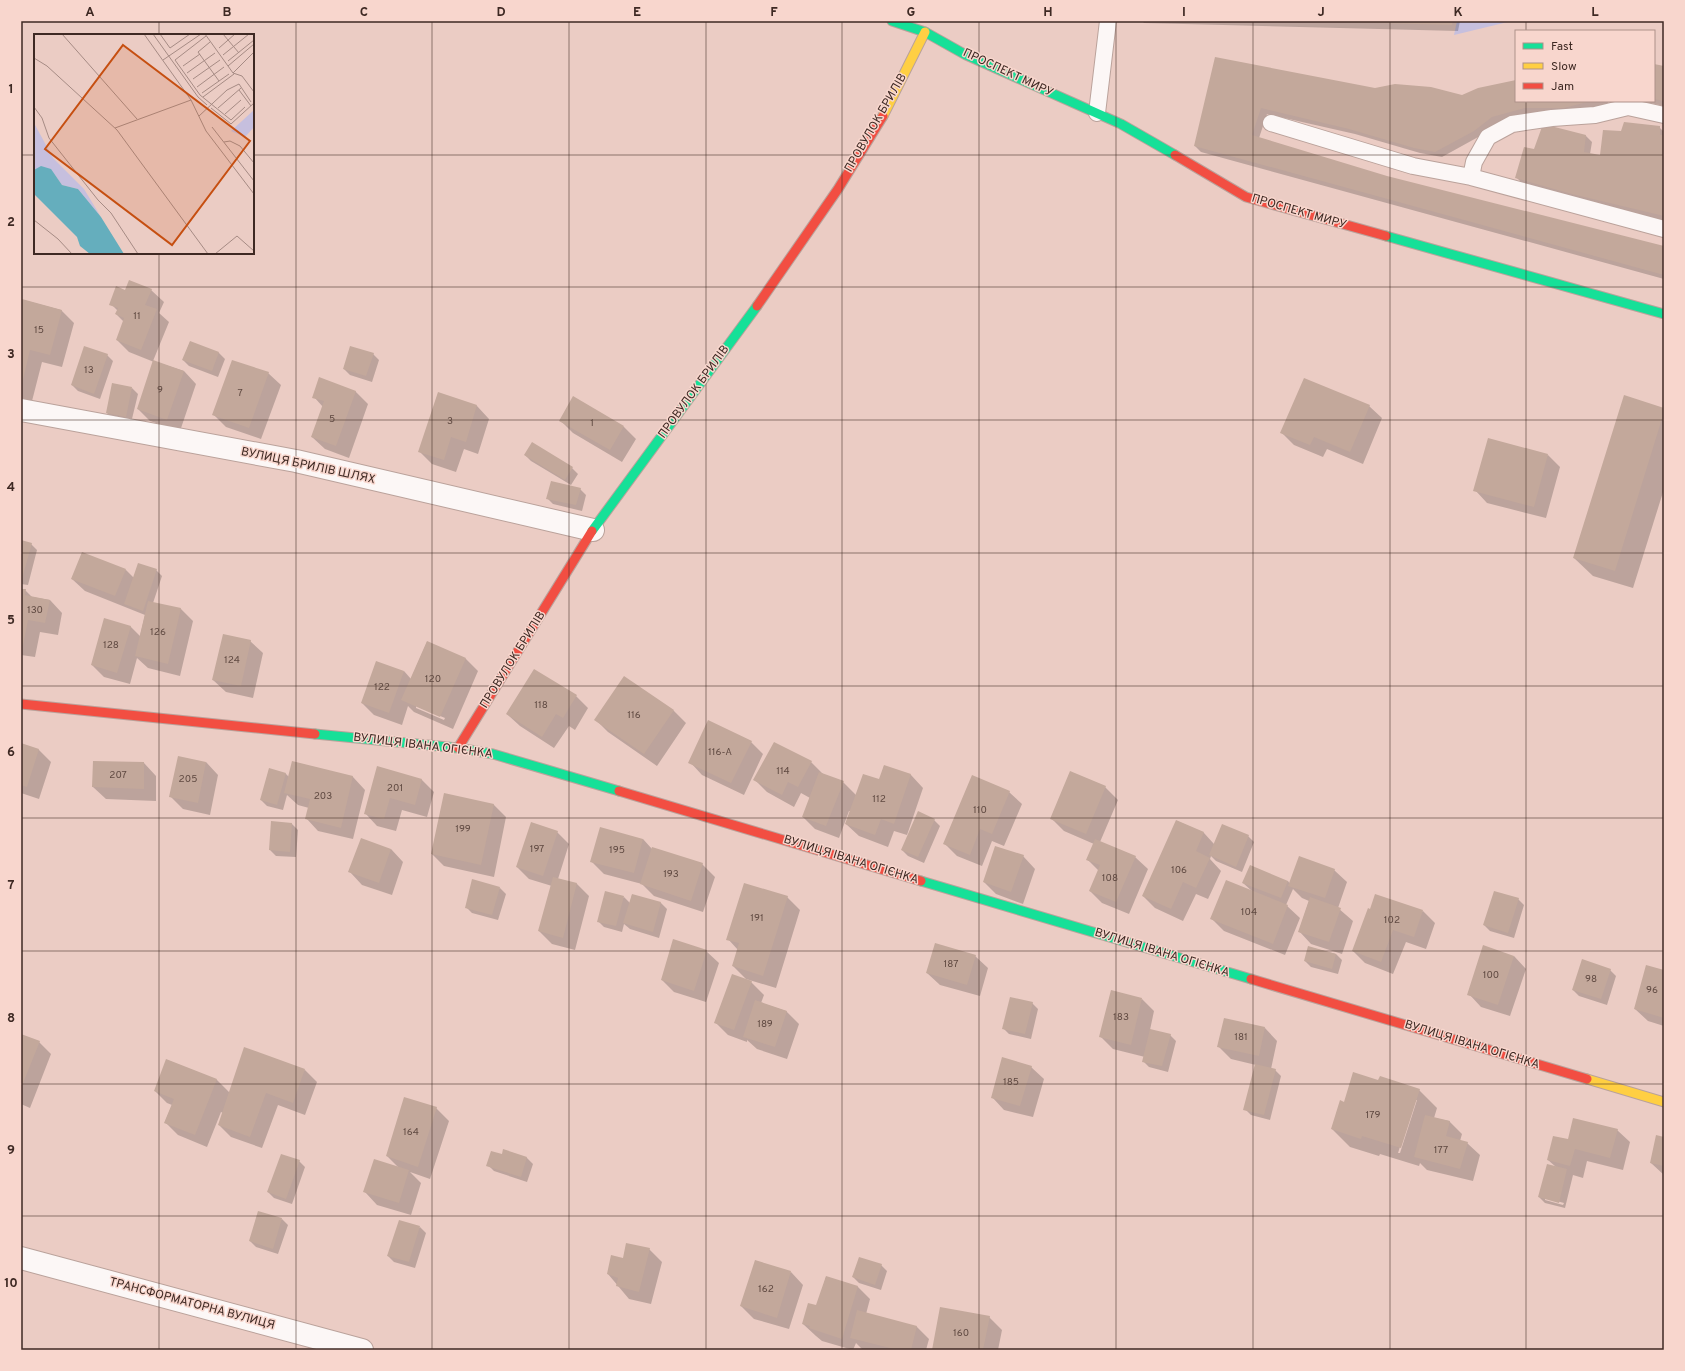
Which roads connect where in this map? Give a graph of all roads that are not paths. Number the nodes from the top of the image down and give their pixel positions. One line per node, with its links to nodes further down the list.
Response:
1 (892, 21): 3 (street, ПРОСПЕКТ МИРУ)
2 (1108, 21): 4 (lane)
3 (925, 32): 4 (street, ПРОСПЕКТ МИРУ); 11 (street, ПРОВУЛОК БРИЛІВ)
4 (1097, 113): 9 (street, ПРОСПЕКТ МИРУ)
5 (1664, 115): 7 (lane)
6 (1271, 123): 7 (lane)
7 (1471, 177): 8 (lane)
8 (1664, 229)
9 (1664, 314)
10 (21, 410): 11 (street, ВУЛИЦЯ БРИЛІВ ШЛЯХ)
11 (594, 530): 13 (street, ПРОВУЛОК БРИЛІВ)
12 (21, 704): 13 (street, ВУЛИЦЯ ІВАНА ОГІЄНКА)
13 (458, 748): 14 (street, ВУЛИЦЯ ІВАНА ОГІЄНКА)
14 (1664, 1102)
15 (21, 1258): 16 (street, ТРАНСФОРМАТОРНА ВУЛИЦЯ)
16 (362, 1350)

